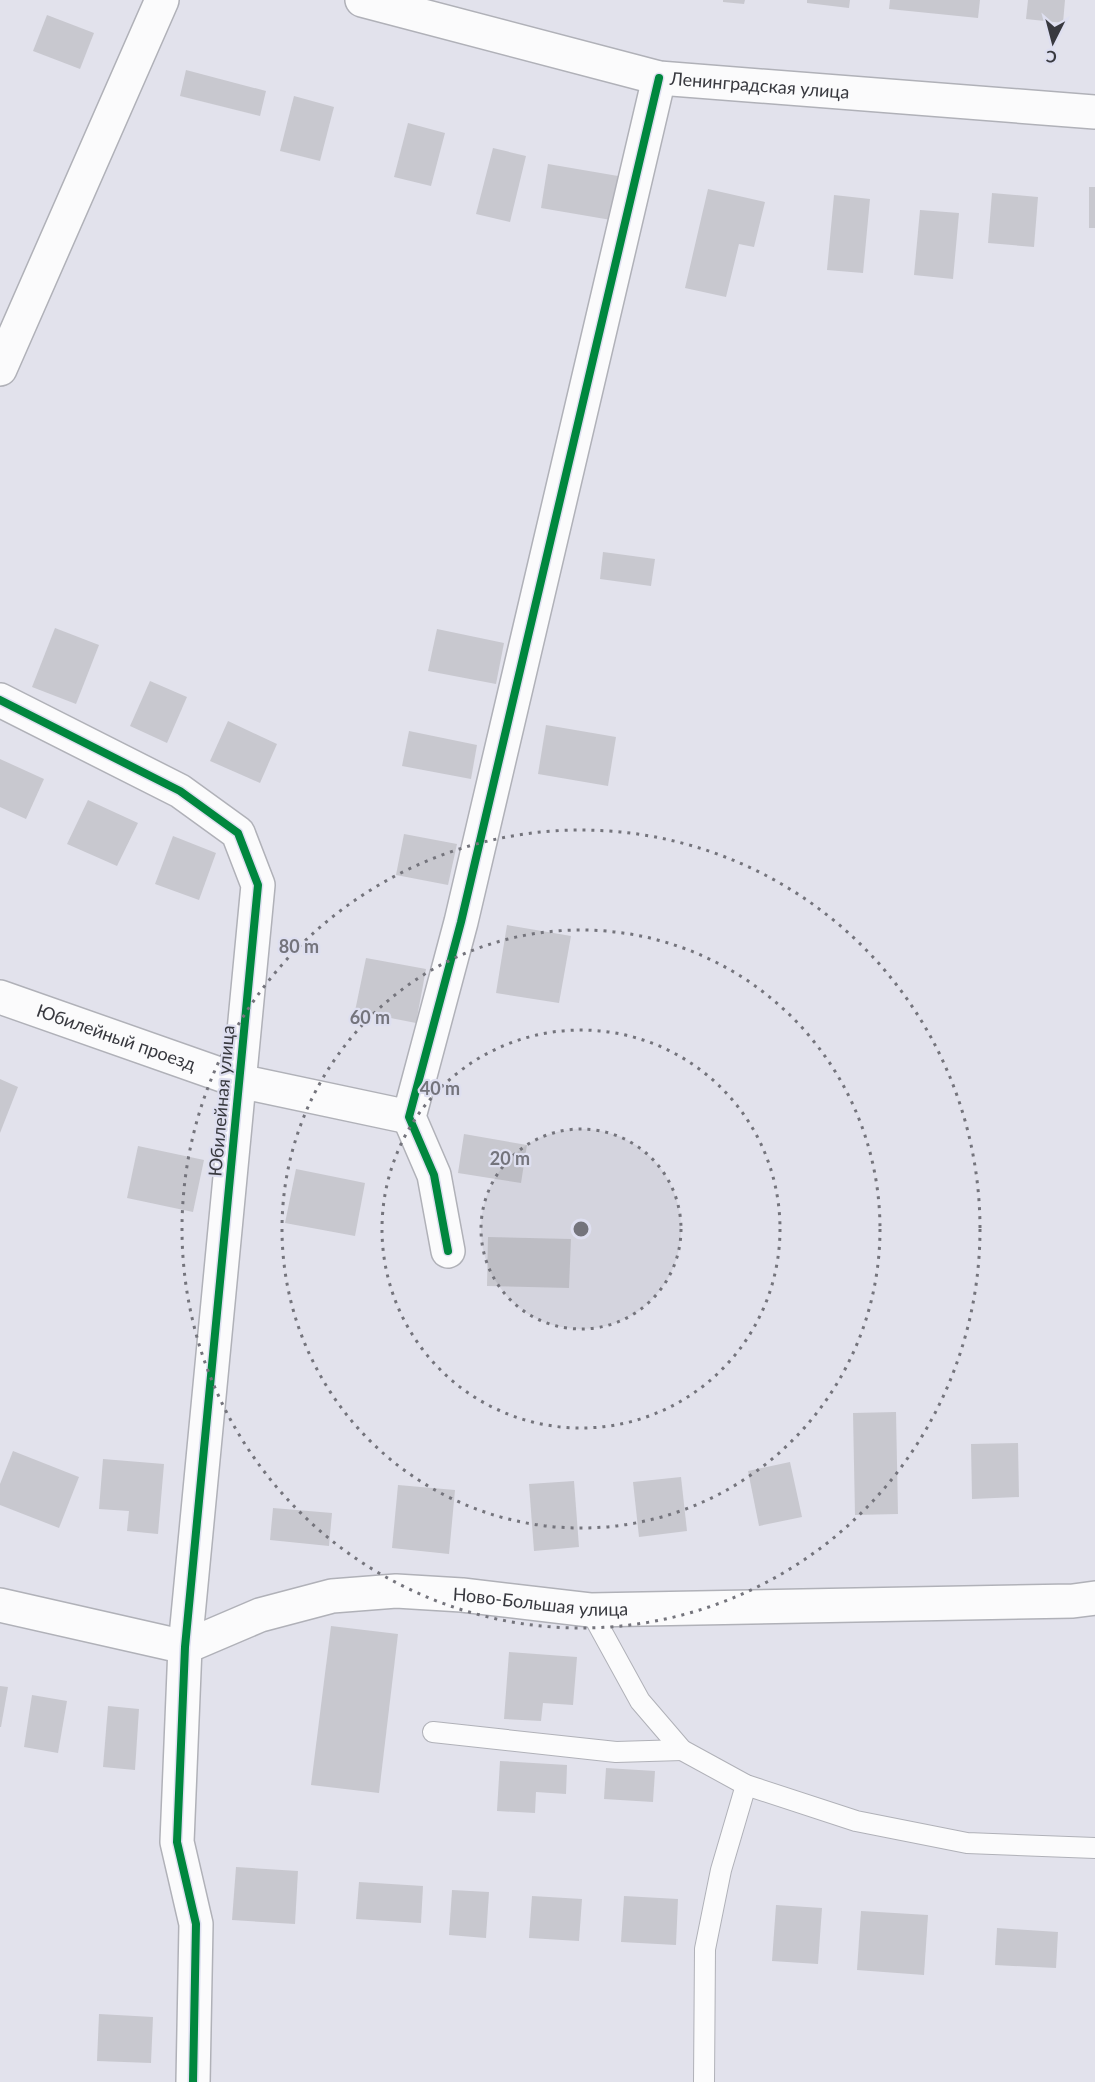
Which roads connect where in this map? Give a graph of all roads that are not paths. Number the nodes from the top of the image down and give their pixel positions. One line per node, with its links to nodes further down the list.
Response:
1 (162, 0): 5 (street)
2 (362, 0): 3 (street, Ленинградская улица)
3 (659, 78): 4 (street, Ленинградская улица); 9 (street)
4 (1095, 112)
5 (0, 369)
6 (0, 700): 8 (street, Юбилейная улица)
7 (0, 997): 8 (street, Юбилейный проезд)
8 (239, 1081): 9 (street, Юбилейный проезд); 14 (street, Юбилейная улица)
9 (409, 1117): 10 (street)
10 (448, 1251)
11 (1095, 1598): 13 (street, Ново-Большая улица)
12 (0, 1605): 14 (street)
13 (590, 1610): 14 (street, Ново-Большая улица); 16 (lane)
14 (185, 1647): 19 (street, Юбилейная улица)
15 (433, 1732): 16 (lane)
16 (682, 1750): 17 (lane)
17 (746, 1785): 18 (lane); 20 (lane)
18 (1095, 1848)
19 (192, 2082)
20 (704, 2082)

